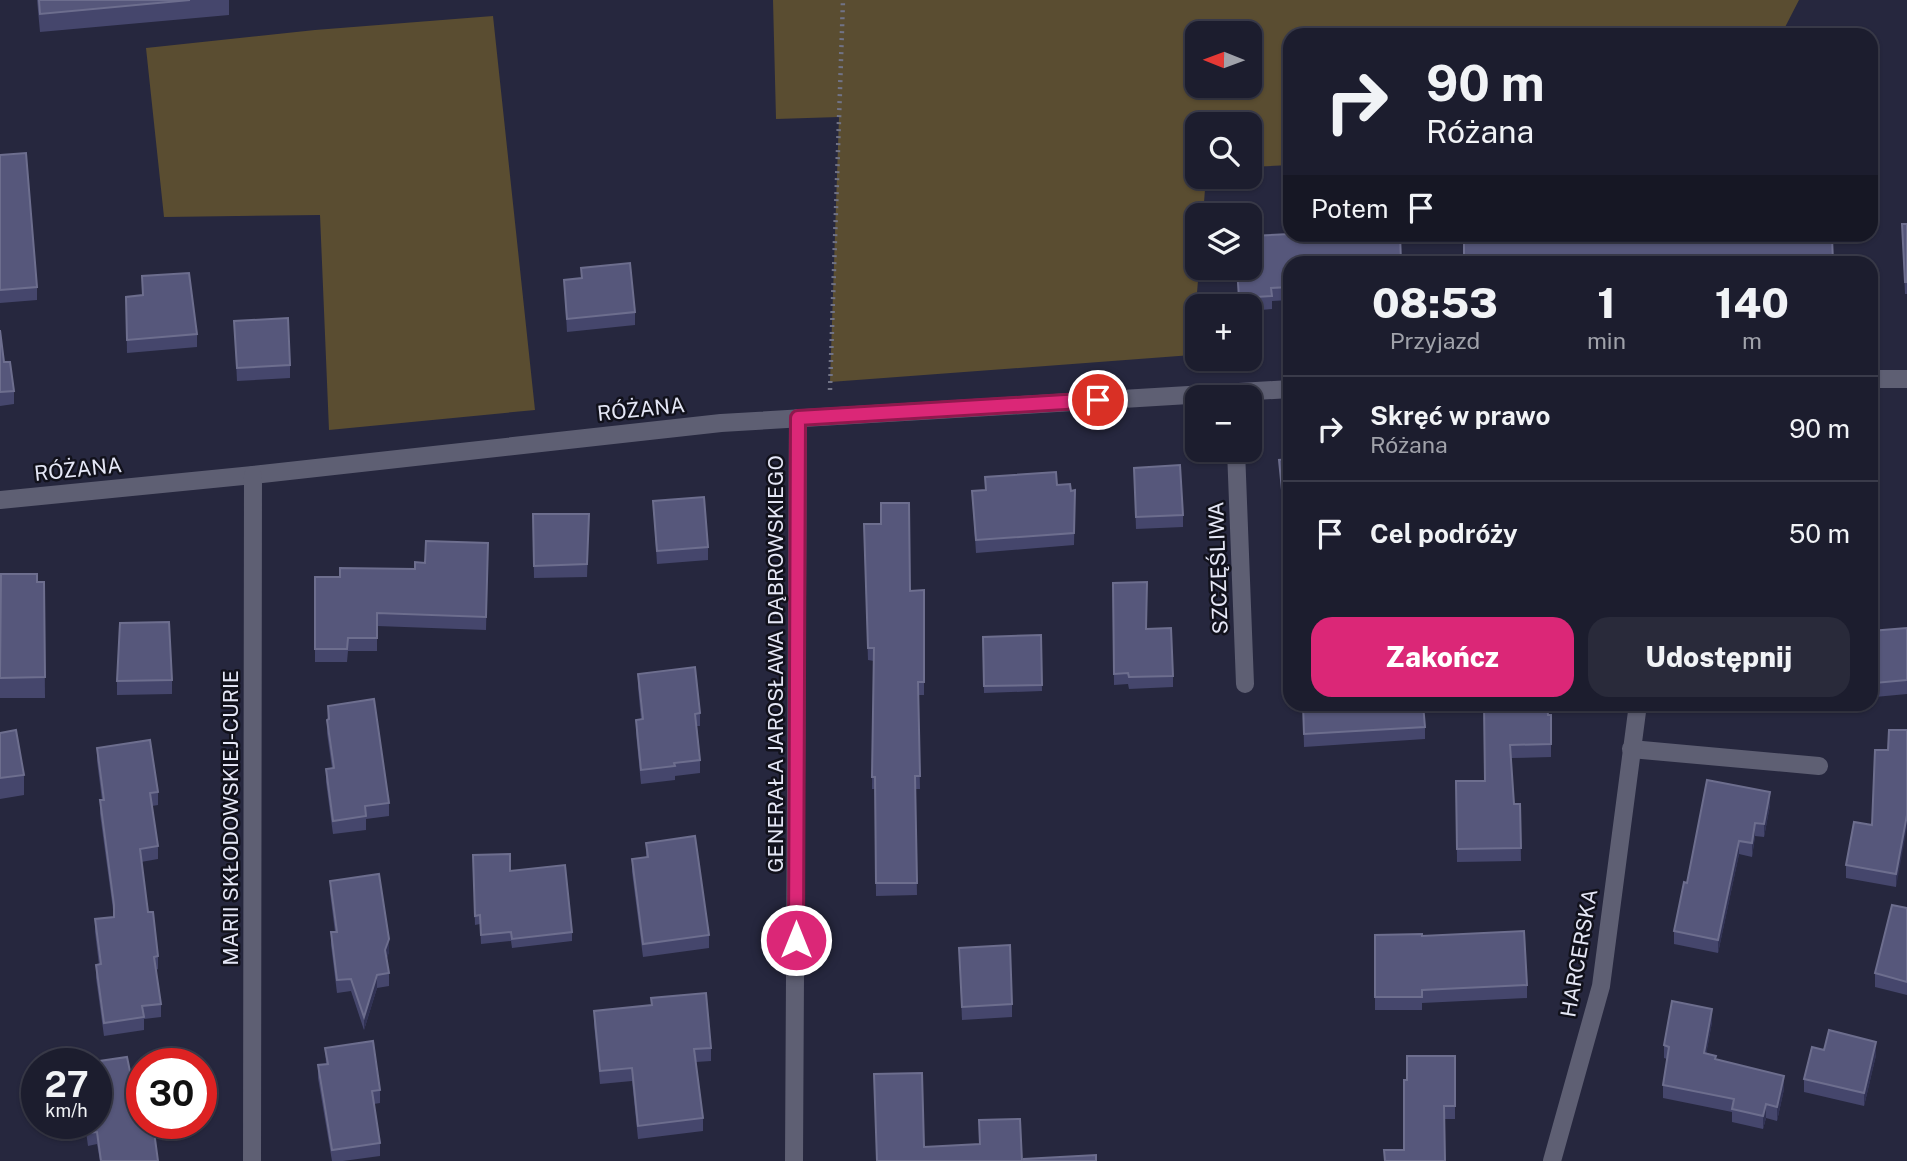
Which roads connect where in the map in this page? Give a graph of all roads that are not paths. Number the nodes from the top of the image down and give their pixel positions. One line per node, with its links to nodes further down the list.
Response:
1 (1878, 379): 2 (street)
2 (1907, 379)
3 (1283, 390): 4 (street, RÓŻANA)
4 (1262, 392)
5 (1185, 397): 6 (street, RÓŻANA)
6 (798, 418): 8 (street, RÓŻANA); 15 (street, GENERAŁA JAROSŁAWA DĄBROWSKIEGO)
7 (1236, 462): 10 (street, SZCZĘŚLIWA)
8 (253, 475): 9 (street, RÓŻANA); 14 (street, MARII SKŁODOWSKIEJ-CURIE)
9 (0, 500)
10 (1245, 684)
11 (1637, 711): 12 (street, HARCERSKA)
12 (1632, 749): 13 (street); 16 (street, HARCERSKA)
13 (1819, 766)
14 (252, 1161)
15 (794, 1161)
16 (1552, 1161)

